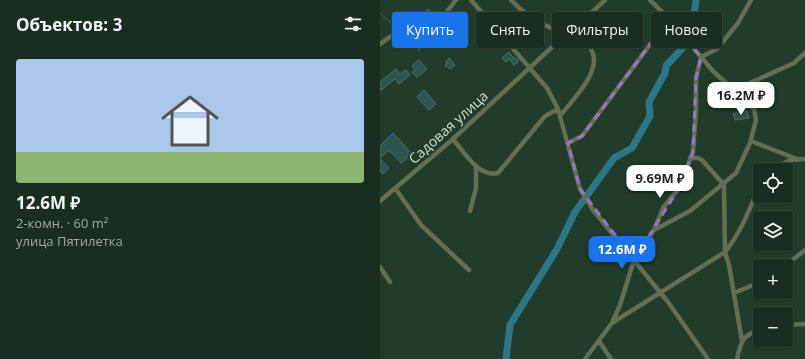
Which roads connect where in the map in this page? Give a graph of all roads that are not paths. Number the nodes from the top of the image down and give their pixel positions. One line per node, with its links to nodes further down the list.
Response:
1 (456, 0): 7 (street)
2 (471, 0): 19 (street)
3 (512, 0): 10 (street)
4 (605, 0): 8 (street, Садовая улица)
5 (650, 0): 9 (street)
6 (750, 0): 18 (street)
7 (447, 12)
8 (592, 12)
9 (662, 12)
10 (552, 29)
11 (392, 36): 13 (street)
12 (651, 43): 25 (street)
13 (380, 44)
14 (552, 48): 19 (street, Садовая улица)
15 (590, 48): 22 (street)
16 (693, 48): 18 (street)
17 (805, 53): 20 (street)
18 (699, 55): 20 (street); 26 (street)
19 (530, 68): 21 (street); 23 (street, Садовая улица)
20 (744, 100): 24 (street)
21 (558, 109): 22 (street); 30 (street)
22 (560, 116): 25 (street)
23 (453, 139): 30 (street); 32 (street, Садовая улица)
24 (751, 142): 27 (street); 31 (street)
25 (568, 143): 39 (street)
26 (690, 158): 31 (street); 36 (street)
27 (797, 159): 28 (street); 29 (street)
28 (805, 159)
29 (785, 163)
30 (476, 166): 35 (street)
31 (724, 185): 36 (street); 38 (street)
32 (395, 188): 33 (street, Садовая улица); 42 (street)
33 (380, 201)
34 (753, 203): 38 (street)
35 (470, 211)
36 (654, 230): 39 (street)
37 (805, 250): 40 (street)
38 (725, 252): 45 (street); 46 (street)
39 (634, 260): 45 (street); 47 (street)
40 (793, 260)
41 (380, 267): 43 (street)
42 (469, 270)
43 (390, 282)
44 (753, 285): 46 (street)
45 (661, 293): 47 (street); 55 (street)
46 (734, 294): 52 (street)
47 (612, 323): 51 (street)
48 (805, 324): 49 (street)
49 (793, 325)
50 (753, 333): 52 (street)
51 (599, 341): 53 (street); 54 (street)
52 (742, 341): 56 (street)
53 (585, 359)
54 (611, 359)
55 (708, 359)
56 (737, 359)

